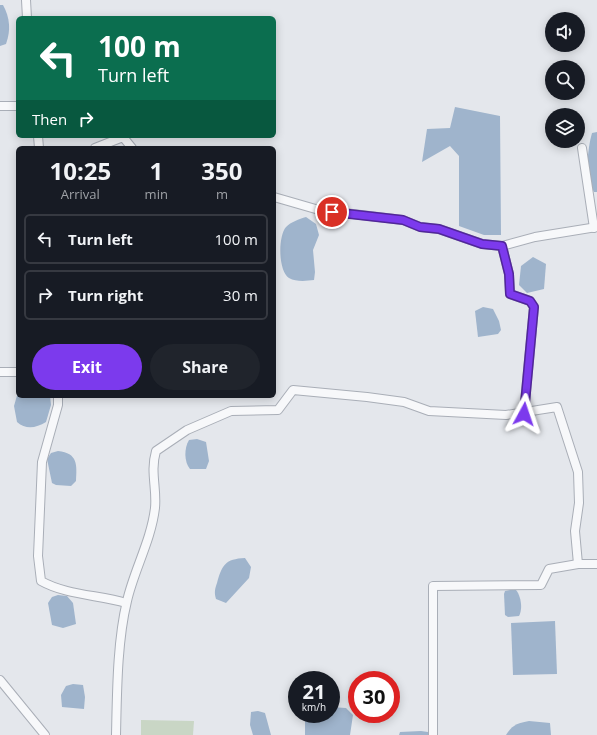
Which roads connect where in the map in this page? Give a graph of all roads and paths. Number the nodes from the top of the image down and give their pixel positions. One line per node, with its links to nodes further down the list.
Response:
1 (26, 0): 2 (street)
2 (27, 16)
3 (0, 106): 4 (street)
4 (16, 106)
5 (120, 138): 7 (street)
6 (123, 138): 8 (street)
7 (100, 146)
8 (130, 146)
9 (582, 148): 11 (street)
10 (276, 198): 12 (street)
11 (596, 228): 12 (street)
12 (502, 246): 16 (street)
13 (0, 372): 14 (street)
14 (16, 372)
15 (58, 398): 19 (street)
16 (524, 414): 17 (street); 19 (street)
17 (578, 564): 18 (street); 23 (street)
18 (597, 564)
19 (126, 603): 22 (street)
20 (0, 680): 21 (street)
21 (44, 735)
22 (116, 735)
23 (433, 735)

